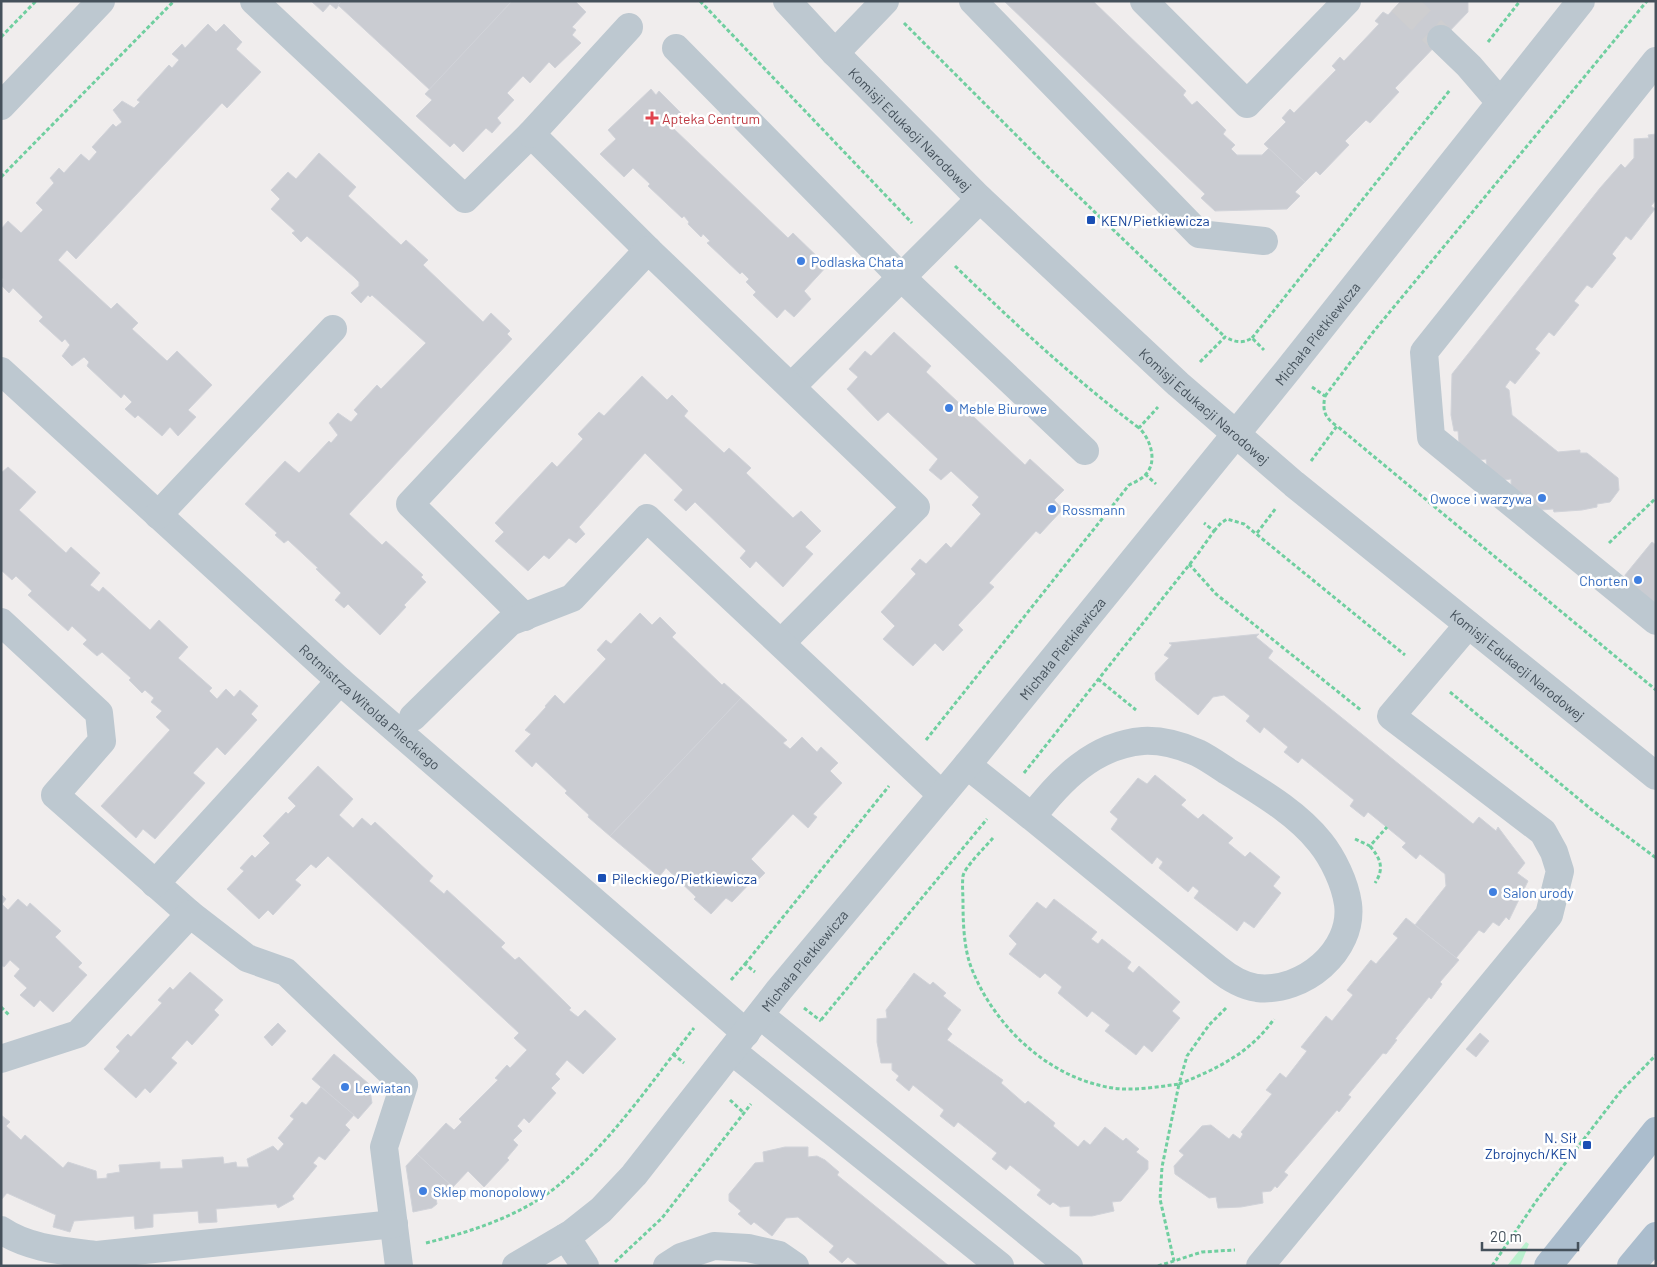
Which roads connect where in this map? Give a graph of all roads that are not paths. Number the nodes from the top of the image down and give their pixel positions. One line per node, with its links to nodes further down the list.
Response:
1 (101, 1): 15 (street)
2 (254, 1): 16 (street)
3 (787, 1): 12 (street, Komisji Edukacji Narodowej)
4 (973, 1): 18 (street)
5 (1144, 1): 6 (street)
6 (1347, 1)
7 (1581, 1): 14 (street, Michała Pietkiewicza)
8 (884, 2): 12 (street)
9 (629, 27): 16 (street)
10 (1441, 39): 14 (street)
11 (676, 48): 20 (street)
12 (835, 53): 17 (street, Komisji Edukacji Narodowej)
13 (1656, 61): 28 (street)
14 (1500, 102): 24 (street, Michała Pietkiewicza)
15 (1, 106)
16 (531, 134): 19 (street)
17 (980, 199): 20 (street); 24 (street, Komisji Edukacji Narodowej)
18 (1264, 241)
19 (648, 250): 23 (street); 27 (street)
20 (901, 277): 23 (street); 25 (street)
21 (333, 329): 26 (street)
22 (1, 371): 26 (street, Rotmistrza Witolda Pileckiego)
23 (792, 386): 31 (street)
24 (1237, 433): 30 (street, Komisji Edukacji Narodowej); 34 (street, Michała Pietkiewicza)
25 (1086, 451)
26 (158, 515): 32 (street, Rotmistrza Witolda Pileckiego)
27 (525, 617): 31 (street); 33 (street)
28 (1656, 621)
29 (1, 622): 38 (street)
30 (1468, 625): 35 (street, Komisji Edukacji Narodowej); 54 (street)
31 (781, 644): 36 (street)
32 (340, 682): 38 (street); 40 (street, Rotmistrza Witolda Pileckiego)
33 (413, 717)
34 (967, 765): 36 (street, Michała Pietkiewicza); 37 (street)
35 (1656, 776)
36 (942, 795): 40 (street, Michała Pietkiewicza)
37 (1032, 817): 37 (street)
38 (155, 884): 39 (street)
39 (190, 914): 41 (street); 43 (street)
40 (746, 1033): 46 (street, Michała Pietkiewicza); 52 (street); 53 (street)
41 (1, 1059)
42 (1656, 1130): 55 (main road)
43 (394, 1224): 44 (street); 47 (street)
44 (1, 1230)
45 (1656, 1236): 56 (main road)
46 (566, 1237): 48 (street, Michała Pietkiewicza); 49 (street)
47 (398, 1258)
48 (516, 1266)
49 (585, 1266)
50 (667, 1266): 51 (street)
51 (795, 1266)
52 (1000, 1266)
53 (1069, 1266)
54 (1260, 1266)
55 (1548, 1266)
56 (1631, 1266)

